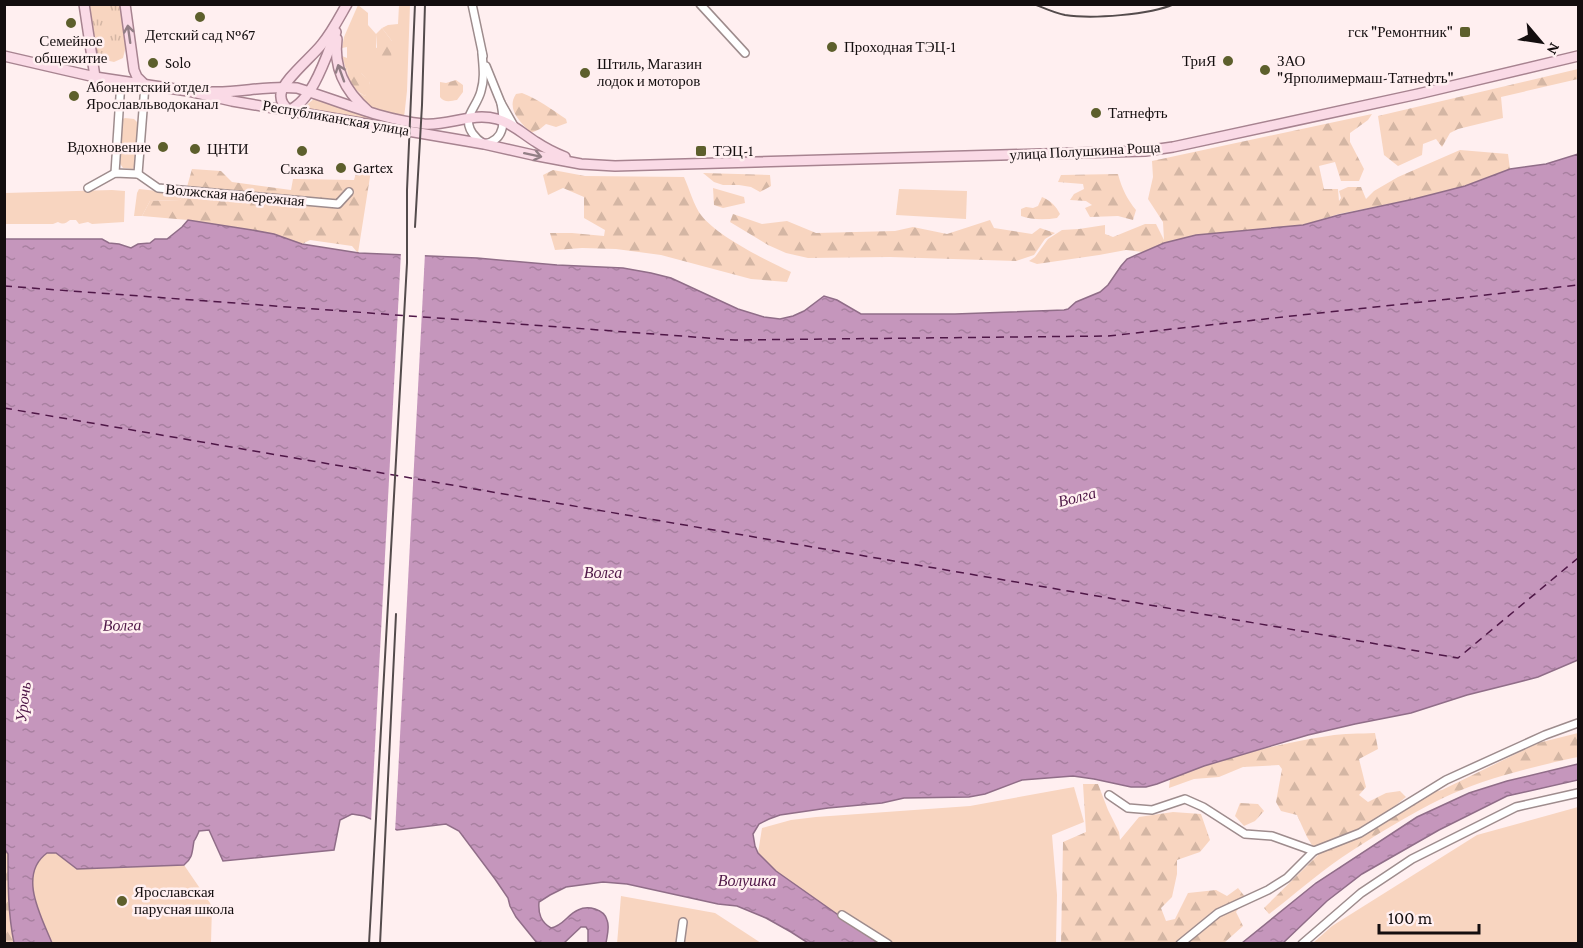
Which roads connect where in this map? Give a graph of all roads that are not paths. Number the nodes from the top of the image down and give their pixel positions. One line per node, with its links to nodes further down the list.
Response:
1 (84, 4): 12 (main road)
2 (125, 4): 11 (main road, one-way to 2)
3 (347, 4): 6 (main road); 15 (main road)
4 (472, 4): 7 (street, улица Полушкина Роща)
5 (700, 4): 8 (street)
6 (341, 21): 18 (main road); 21 (main road, one-way to 6)
7 (482, 53): 19 (street, улица Полушкина Роща); 22 (street, улица Полушкина Роща)
8 (745, 53)
9 (4, 56): 12 (main road, Республиканская улица)
10 (1578, 56): 26 (main road, улица Полушкина Роща)
11 (132, 64): 13 (main road); 16 (main road)
12 (95, 77): 13 (main road, Республиканская улица)
13 (110, 80): 14 (main road, Республиканская улица)
14 (121, 81): 16 (main road, Республиканская улица); 27 (street)
15 (287, 82): 17 (main road, Республиканская улица); 18 (main road, Республиканская улица); 20 (main road)
16 (145, 85): 17 (main road, Республиканская улица); 28 (street)
17 (188, 91): 20 (main road, Республиканская улица)
18 (309, 92): 20 (main road); 21 (main road, Республиканская улица)
19 (501, 102): 23 (street, улица Полушкина Роща); 24 (street, улица Полушкина Роща)
20 (289, 110): 25 (main road, Республиканская улица)
21 (372, 114): 22 (main road, Республиканская улица)
22 (469, 117): 23 (main road, Республиканская улица); 25 (street)
23 (504, 121): 24 (main road, Республиканская улица); 25 (street)
24 (514, 126): 26 (main road, улица Полушкина Роща)
25 (484, 144): 26 (main road, улица Полушкина Роща, one-way to 26)
26 (581, 164)
27 (115, 174): 28 (street, Волжская набережная); 29 (street, Волжская набережная)
28 (138, 174): 30 (street, Волжская набережная)
29 (88, 188)
30 (349, 192)
31 (1578, 723): 34 (street)
32 (1578, 793): 40 (street)
33 (1108, 795): 34 (street)
34 (1314, 851): 39 (street)
35 (842, 915): 38 (street)
36 (683, 922): 37 (street)
37 (680, 944)
38 (888, 944)
39 (1180, 944)
40 (1302, 944)

